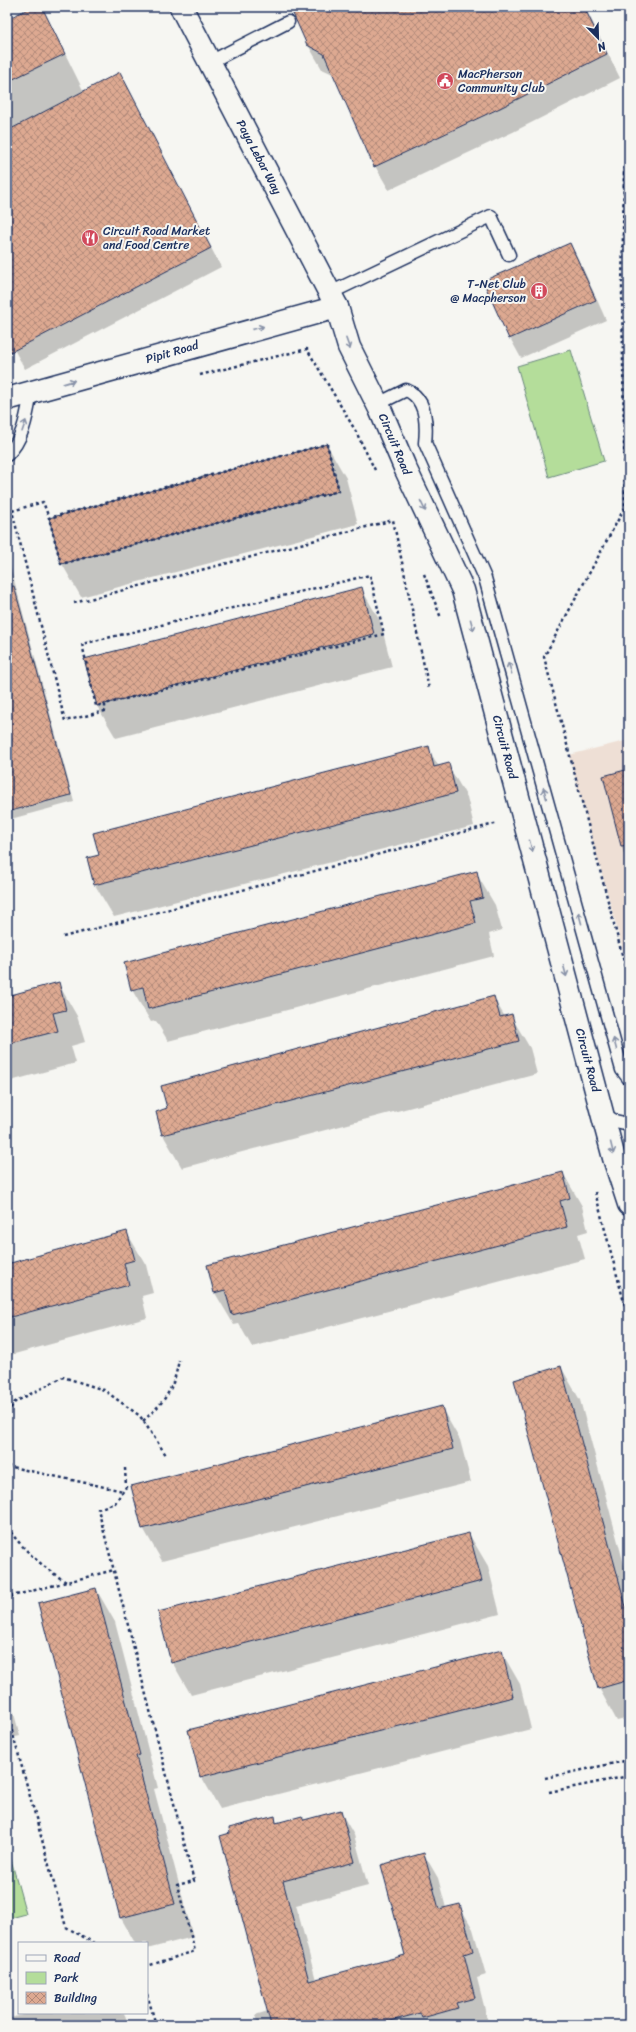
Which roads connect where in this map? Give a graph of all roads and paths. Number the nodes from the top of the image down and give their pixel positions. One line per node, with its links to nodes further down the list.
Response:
1 (181, 7): 3 (street, Paya Lebar Way)
2 (288, 22): 3 (lane)
3 (210, 62): 6 (street, Paya Lebar Way)
4 (629, 155): 14 (path)
5 (509, 255): 6 (lane)
6 (333, 300): 8 (street, Pipit Road, one-way to 6); 10 (street, Circuit Road, one-way to 10)
7 (192, 377): 12 (path)
8 (31, 392): 9 (street, Pipit Road); 11 (lane, one-way to 8)
9 (7, 399)
10 (380, 409): 26 (lane, one-way to 10); 27 (street, Circuit Road, one-way to 27)
11 (7, 455)
12 (379, 479)
13 (7, 491): 16 (path)
14 (625, 507): 15 (path); 25 (path)
15 (629, 507)
16 (12, 511): 17 (path); 22 (path)
17 (49, 518): 17 (path)
18 (423, 571): 20 (path)
19 (74, 602): 21 (path)
20 (442, 621)
21 (429, 689)
22 (105, 704): 22 (path)
23 (504, 821): 24 (path)
24 (63, 937)
25 (629, 981)
26 (629, 1079)
27 (603, 1114): 28 (lane); 30 (street, Circuit Road, one-way to 30)
28 (629, 1124)
29 (595, 1190): 31 (path)
30 (629, 1204)
31 (629, 1321)
32 (179, 1360): 34 (path)
33 (7, 1413): 34 (path)
34 (143, 1421): 35 (path)
35 (166, 1455)
36 (7, 1466): 38 (path)
37 (125, 1468): 38 (path)
38 (123, 1491): 40 (path)
39 (7, 1527): 41 (path)
40 (114, 1570): 41 (path); 49 (path)
41 (66, 1582): 42 (path)
42 (7, 1602)
43 (7, 1713): 48 (path)
44 (629, 1760): 46 (path)
45 (629, 1776): 47 (path)
46 (545, 1778)
47 (549, 1792)
48 (92, 1942)
49 (148, 1966)
50 (148, 1997): 51 (path)
51 (156, 2025)

